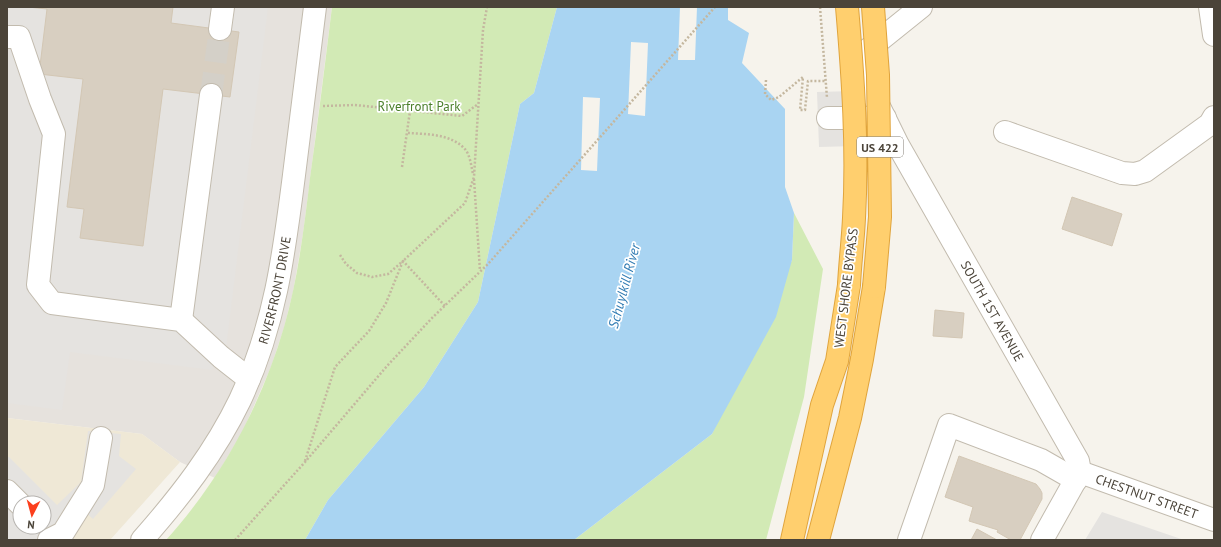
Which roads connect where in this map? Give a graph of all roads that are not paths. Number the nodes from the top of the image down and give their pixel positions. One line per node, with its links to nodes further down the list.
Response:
1 (223, 7): 7 (street)
2 (315, 7): 16 (street, RIVERFRONT DRIVE)
3 (847, 7): 23 (highway, WEST SHORE BYPASS / US 422, bridge)
4 (873, 7): 17 (highway, WEST SHORE BYPASS / US 422, bridge)
5 (922, 7): 13 (street, SOUTH 1ST AVENUE)
6 (1210, 7): 8 (street)
7 (220, 29)
8 (1214, 35)
9 (7, 37): 15 (street)
10 (211, 95): 15 (street)
11 (1214, 117): 14 (street)
12 (828, 118): 13 (street)
13 (885, 118): 19 (street, SOUTH 1ST AVENUE)
14 (1005, 132)
15 (181, 320): 16 (street)
16 (249, 379): 22 (street, RIVERFRONT DRIVE)
17 (850, 418): 24 (highway, WEST SHORE BYPASS / US 422); 25 (highway)
18 (101, 438): 21 (street)
19 (1078, 476): 20 (street, CHESTNUT STREET); 26 (street, CHESTNUT STREET); 27 (street)
20 (1214, 520)
21 (58, 538)
22 (142, 540)
23 (792, 540)
24 (818, 540)
25 (832, 540)
26 (909, 540)
27 (1042, 540)

